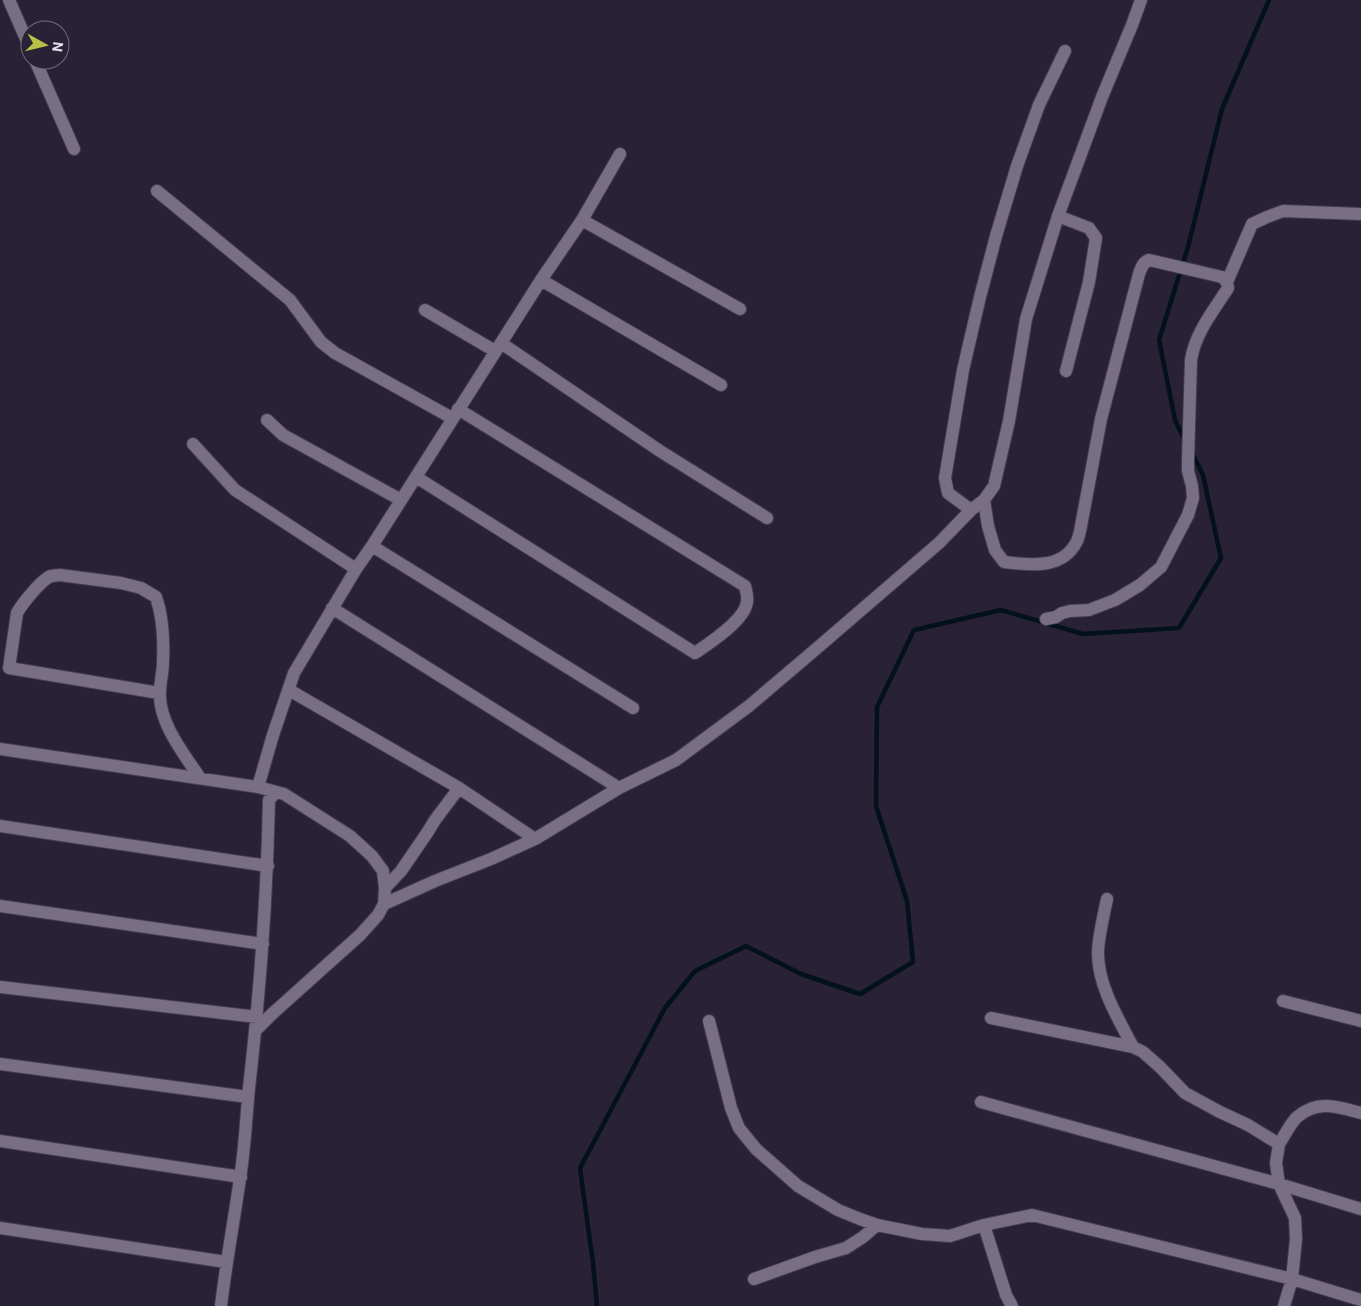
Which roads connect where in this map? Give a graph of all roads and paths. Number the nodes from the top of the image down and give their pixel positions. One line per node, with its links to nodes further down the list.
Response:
1 (9, 0): 3 (street)
2 (1141, 0): 10 (street)
3 (20, 25)
4 (1066, 52): 25 (street)
5 (39, 70): 6 (street)
6 (74, 149)
7 (620, 154): 11 (street)
8 (157, 191): 19 (street)
9 (1361, 214): 12 (street)
10 (1058, 216): 17 (street); 24 (street)
11 (582, 220): 13 (street); 14 (street)
12 (1224, 279): 24 (street); 30 (street)
13 (541, 280): 16 (street); 18 (street)
14 (740, 309)
15 (425, 310): 16 (street)
16 (498, 347): 19 (street); 26 (street)
17 (1066, 371)
18 (721, 385)
19 (455, 414): 22 (street); 22 (street)
20 (267, 420): 23 (street)
21 (193, 444): 28 (street)
22 (416, 477): 23 (street)
23 (401, 500): 27 (street)
24 (984, 500): 25 (street)
25 (971, 510): 39 (street)
26 (767, 518)
27 (372, 546): 28 (street); 34 (street)
28 (356, 569): 29 (street)
29 (332, 608): 32 (street); 39 (street)
30 (1046, 619)
31 (4, 668): 33 (street); 33 (street)
32 (288, 690): 37 (street); 38 (street)
33 (159, 693): 36 (street)
34 (633, 708)
35 (0, 748): 36 (street)
36 (200, 778): 37 (street)
37 (258, 787): 40 (street)
38 (459, 788): 42 (street); 44 (street)
39 (618, 788): 42 (street)
40 (276, 792): 43 (street); 44 (street)
41 (0, 826): 43 (street)
42 (535, 840): 46 (street)
43 (268, 866): 48 (street)
44 (385, 888): 46 (street)
45 (1107, 899): 56 (street)
46 (384, 904): 55 (street)
47 (0, 906): 48 (street)
48 (263, 944): 51 (street)
49 (0, 987): 51 (street)
50 (1283, 1001): 54 (street)
51 (257, 1017): 55 (street)
52 (991, 1018): 56 (street)
53 (709, 1021): 66 (street)
54 (1361, 1021)
55 (256, 1030): 58 (street)
56 (1133, 1046): 62 (street)
57 (0, 1064): 58 (street)
58 (248, 1097): 63 (street)
59 (982, 1102): 64 (street)
60 (1361, 1113): 62 (street)
61 (0, 1141): 63 (street)
62 (1279, 1144): 64 (street)
63 (240, 1177): 69 (street)
64 (1279, 1184): 65 (street); 71 (street)
65 (1361, 1208)
66 (877, 1225): 67 (street); 70 (street)
67 (984, 1225): 71 (street); 74 (street)
68 (0, 1228): 69 (street)
69 (226, 1262): 73 (street)
70 (754, 1279)
71 (1292, 1279): 72 (street); 75 (street)
72 (1361, 1300)
73 (221, 1306)
74 (1012, 1306)
75 (1284, 1306)

